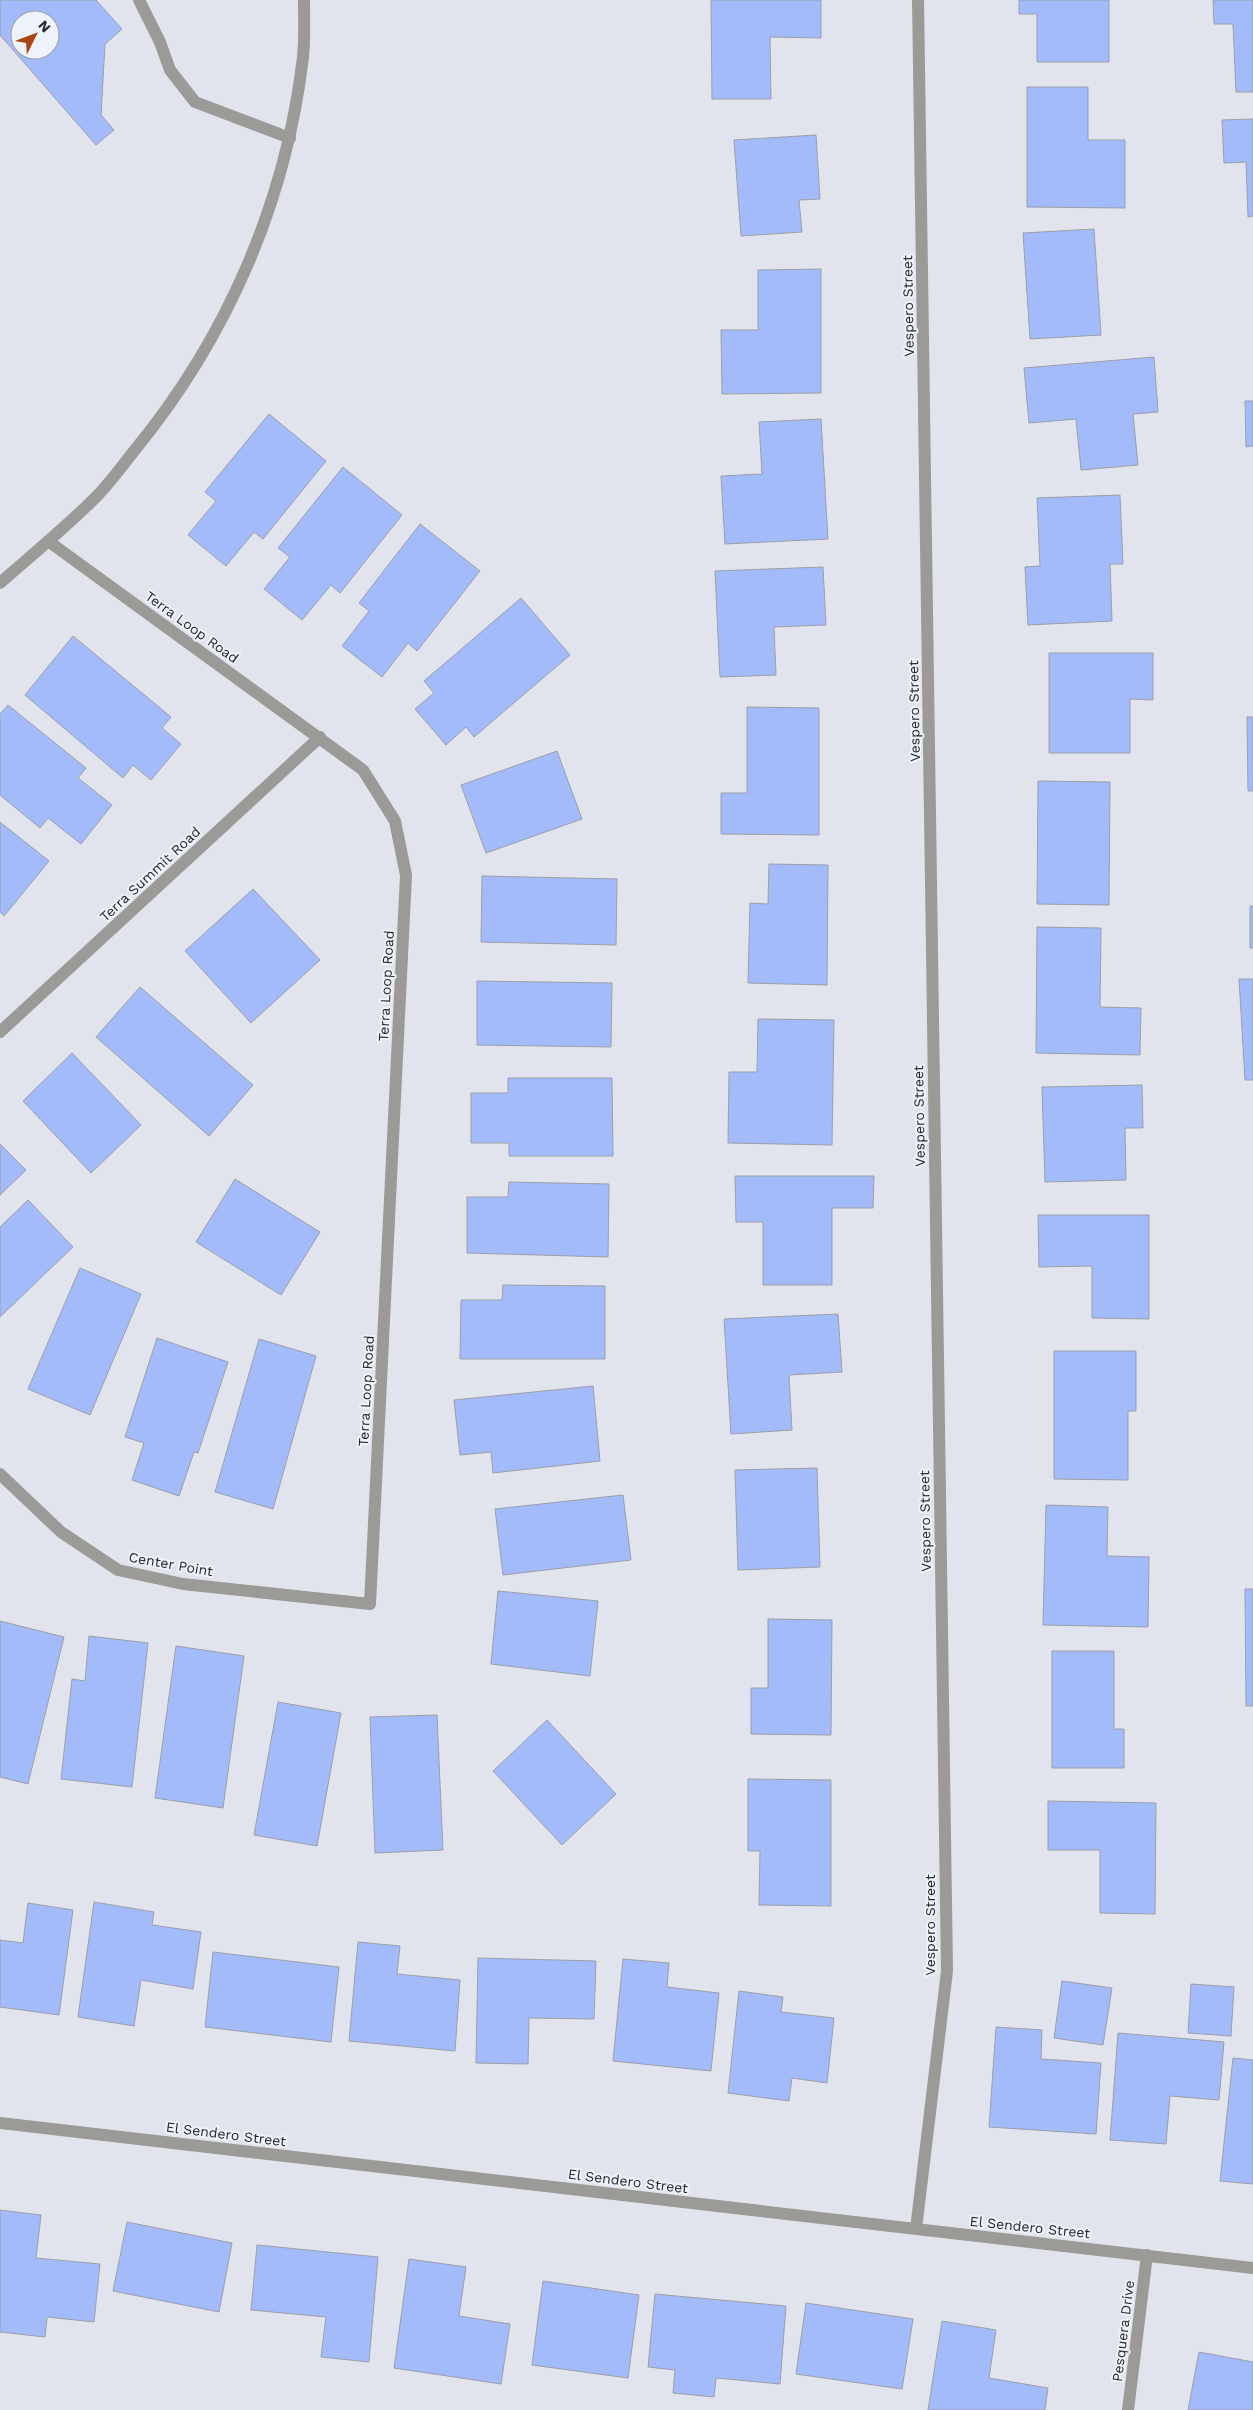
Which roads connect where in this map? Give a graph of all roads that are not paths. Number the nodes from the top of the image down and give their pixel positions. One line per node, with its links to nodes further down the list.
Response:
1 (139, 0): 4 (street)
2 (304, 0): 4 (street)
3 (918, 0): 12 (street, Vespero Street)
4 (290, 138): 5 (street)
5 (48, 540): 6 (street); 7 (street, Terra Loop Road)
6 (0, 583)
7 (320, 737): 8 (street, Terra Summit Road); 10 (street, Terra Loop Road)
8 (0, 1032)
9 (0, 1474): 10 (street, Center Point)
10 (370, 1604)
11 (0, 2123): 12 (street, El Sendero Street)
12 (916, 2229): 13 (street, El Sendero Street)
13 (1147, 2255): 14 (street, El Sendero Street); 15 (street, Pesquera Drive)
14 (1253, 2268)
15 (1128, 2410)

